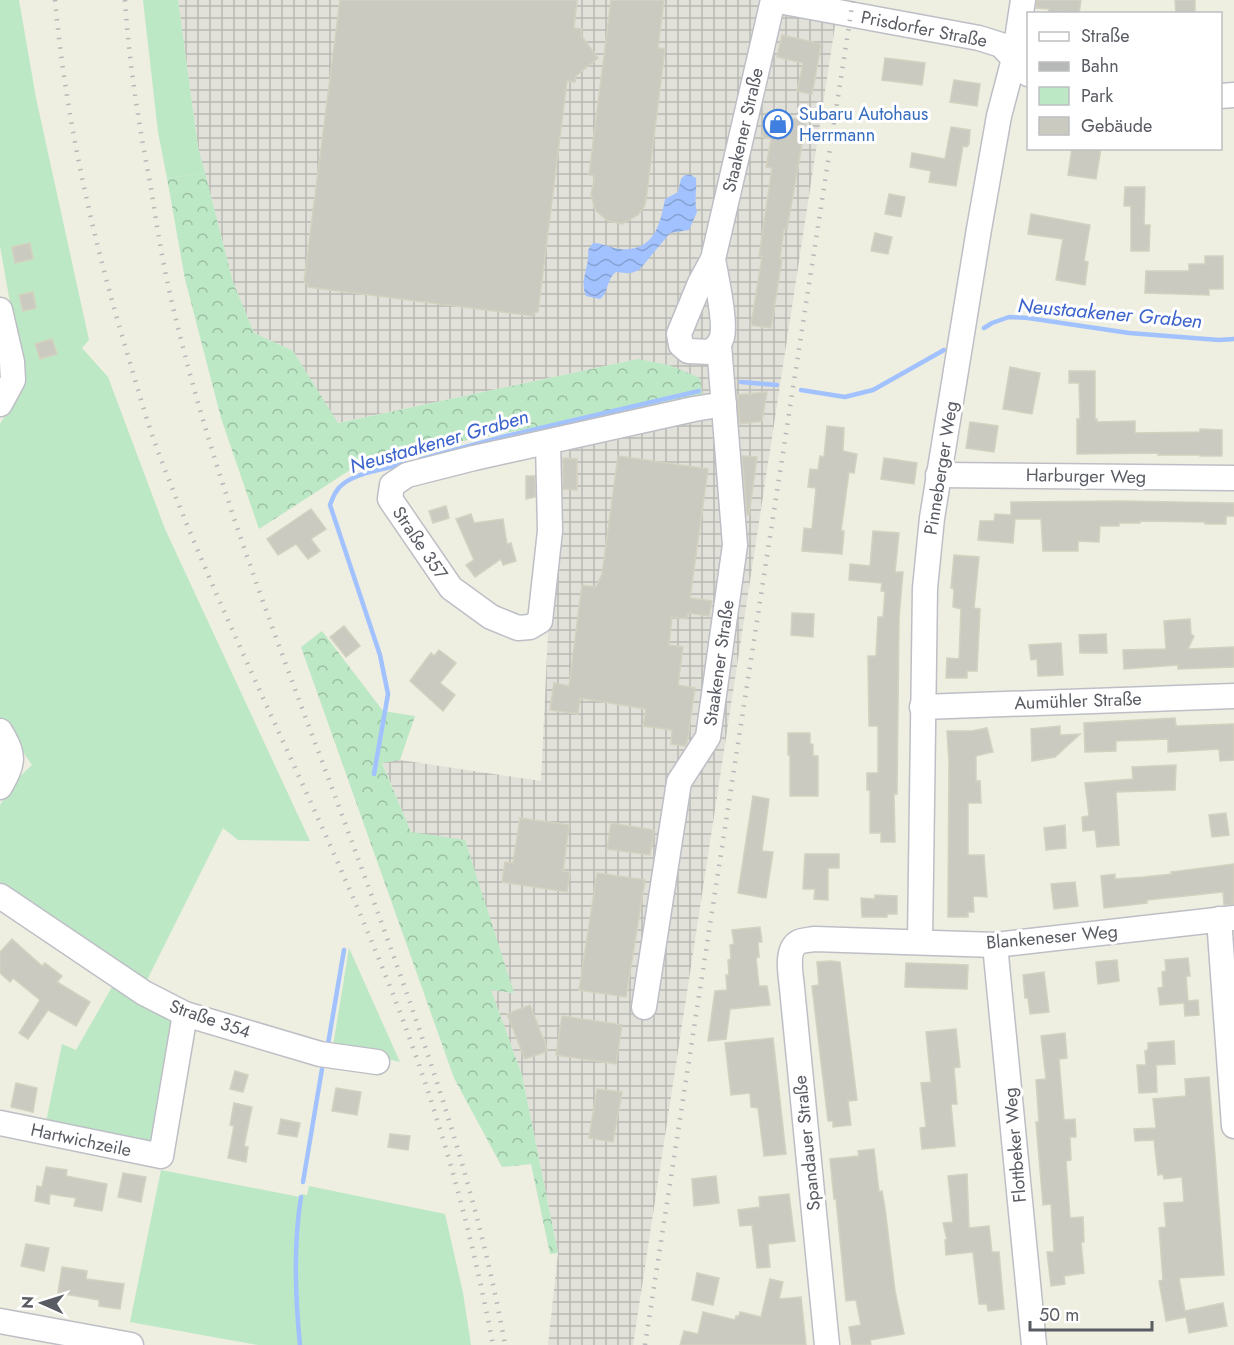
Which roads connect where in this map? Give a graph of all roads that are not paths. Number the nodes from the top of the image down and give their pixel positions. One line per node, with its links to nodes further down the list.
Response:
1 (773, 0): 3 (street, Prisdorfer Straße); 4 (street, Staakener Straße)
2 (1023, 0): 3 (street, Pinneberger Weg)
3 (1021, 66): 10 (street, Pinneberger Weg)
4 (713, 260): 6 (street, Staakener Straße); 6 (street, Staakener Straße)
5 (0, 310): 7 (street)
6 (719, 345): 8 (street, Staakener Straße)
7 (0, 404)
8 (724, 404): 9 (street, Straße 357); 21 (street, Staakener Straße)
9 (548, 442): 9 (street, Straße 357)
10 (938, 475): 11 (street, Harburger Weg); 13 (street, Pinneberger Weg)
11 (1234, 478)
12 (1234, 696): 13 (street, Aumühler Straße)
13 (922, 707): 18 (street, Pinneberger Weg)
14 (0, 730): 15 (street)
15 (0, 788)
16 (0, 896): 22 (street, Straße 354)
17 (1227, 919): 20 (street, Blankeneser Weg); 25 (street)
18 (920, 941): 19 (street, Blankeneser Weg); 20 (street, Blankeneser Weg)
19 (798, 943): 28 (street, Spandauer Straße)
20 (995, 945): 29 (street, Flottbeker Weg)
21 (644, 1007)
22 (185, 1014): 23 (street, Straße 354); 24 (street, Hartwichzeile)
23 (377, 1062)
24 (0, 1123)
25 (1234, 1126)
26 (0, 1321): 27 (street)
27 (131, 1345)
28 (827, 1345)
29 (1034, 1345)

